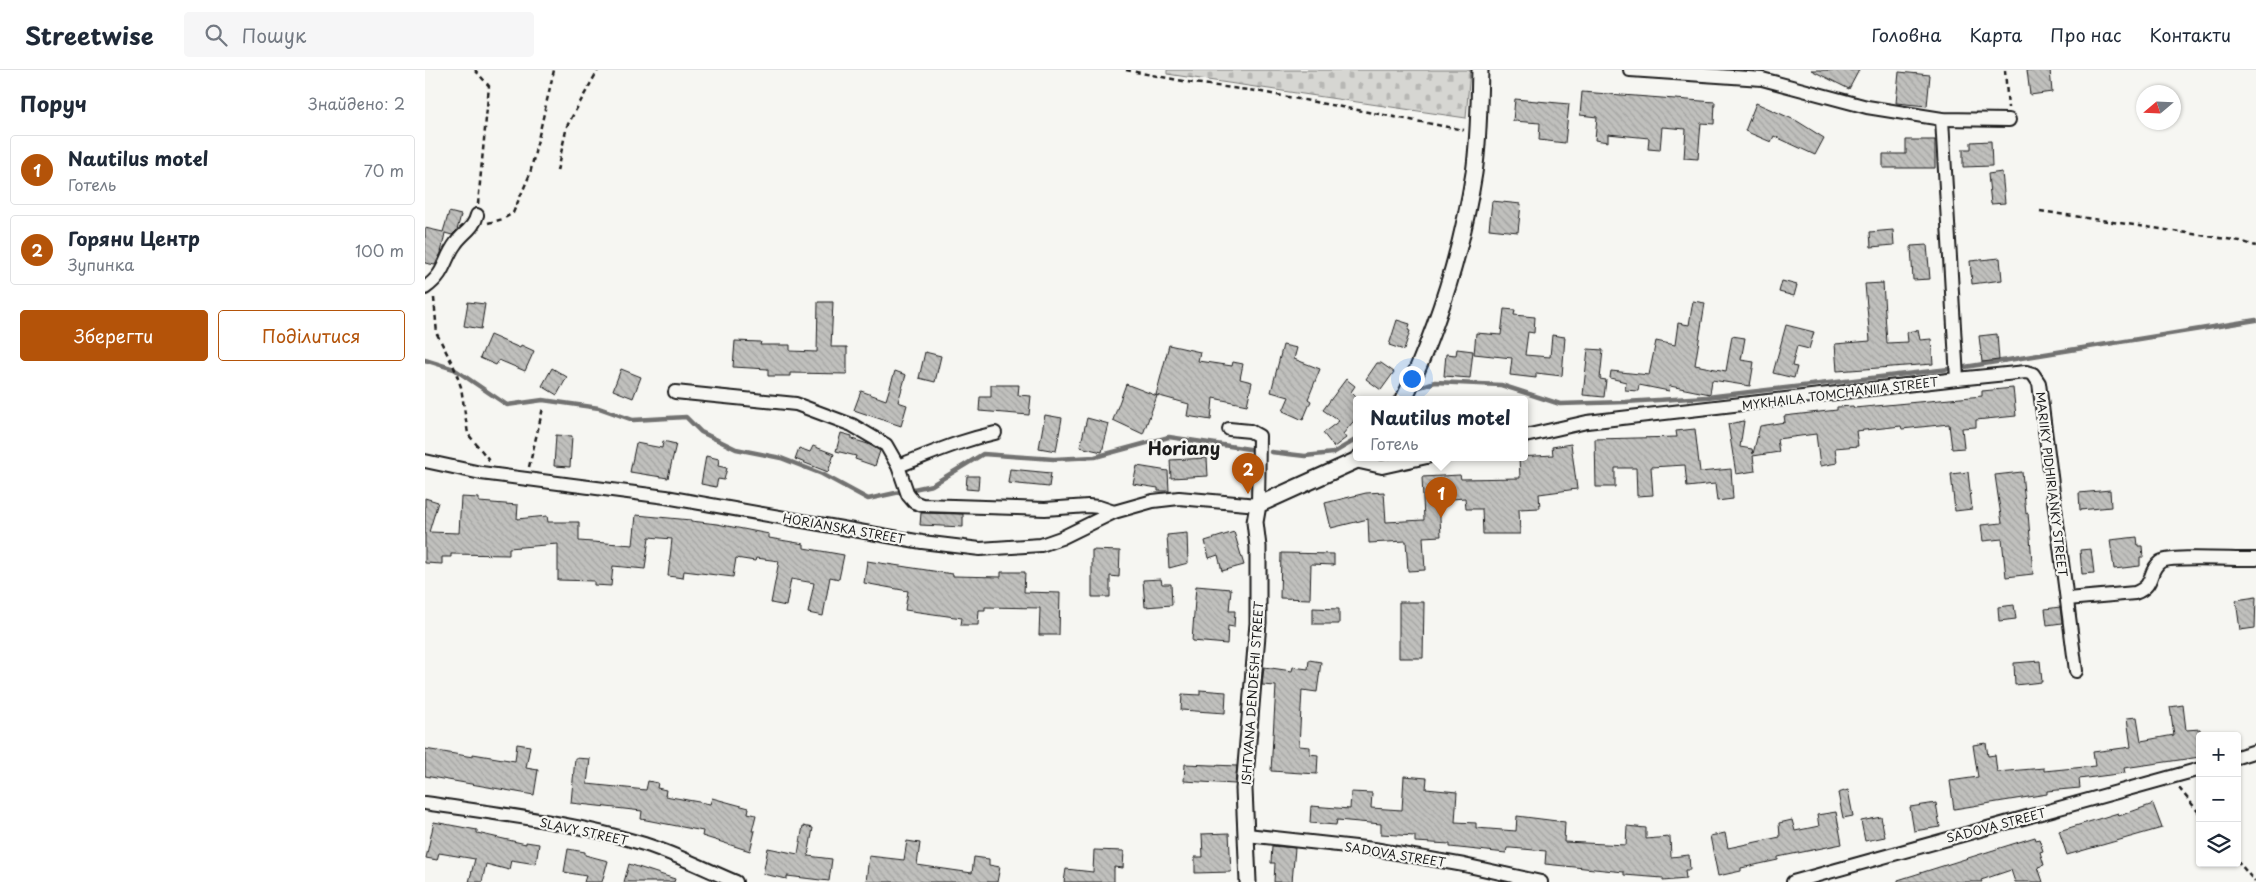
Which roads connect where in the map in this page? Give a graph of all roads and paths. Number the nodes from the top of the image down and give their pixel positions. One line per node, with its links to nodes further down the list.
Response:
1 (475, 70): 13 (path)
2 (554, 70): 13 (path)
3 (598, 70): 11 (path)
4 (1126, 70): 10 (path)
5 (1480, 70): 10 (street)
6 (1630, 70): 8 (street)
7 (2005, 70): 9 (path)
8 (1941, 120): 9 (street); 16 (street, MYKHAILA TOMCHANIIA STREET)
9 (2009, 120)
10 (1478, 132): 18 (street)
11 (557, 171)
12 (2040, 211): 14 (path)
13 (476, 220): 15 (street)
14 (2256, 246)
15 (429, 285): 28 (path)
16 (1957, 379): 22 (street, MYKHAILA TOMCHANIIA STREET); 33 (street, MARIIKY PIDHIRIANKY STREET)
17 (675, 392): 27 (street)
18 (1405, 396)
19 (543, 408): 29 (path)
20 (1229, 429): 30 (street)
21 (995, 433): 27 (street)
22 (1528, 435)
23 (425, 461): 28 (street, HORIANSKA STREET)
24 (1353, 461): 30 (street)
25 (1363, 461): 26 (street)
26 (1409, 461)
27 (899, 466): 31 (street)
28 (505, 476): 29 (street, HORIANSKA STREET)
29 (526, 478): 31 (street, HORIANSKA STREET)
30 (1257, 505): 31 (street, HORIANSKA STREET); 41 (street, ISHTVANA DENDESHI STREET)
31 (1115, 512)
32 (2256, 559): 33 (street)
33 (2067, 599): 34 (street, MARIIKY PIDHIRIANKY STREET)
34 (2075, 671)
35 (2256, 751): 36 (street)
36 (2241, 756)
37 (2196, 770): 38 (street, SADOVA STREET)
38 (2170, 777): 40 (path); 46 (street, SADOVA STREET)
39 (425, 804): 43 (street, SLAVY STREET)
40 (2196, 809)
41 (1247, 835): 44 (street, ISHTVANA DENDESHI STREET); 45 (street, SADOVA STREET)
42 (2241, 865): 47 (path)
43 (736, 882)
44 (1248, 882)
45 (1541, 882)
46 (1793, 882)
47 (2255, 882)

